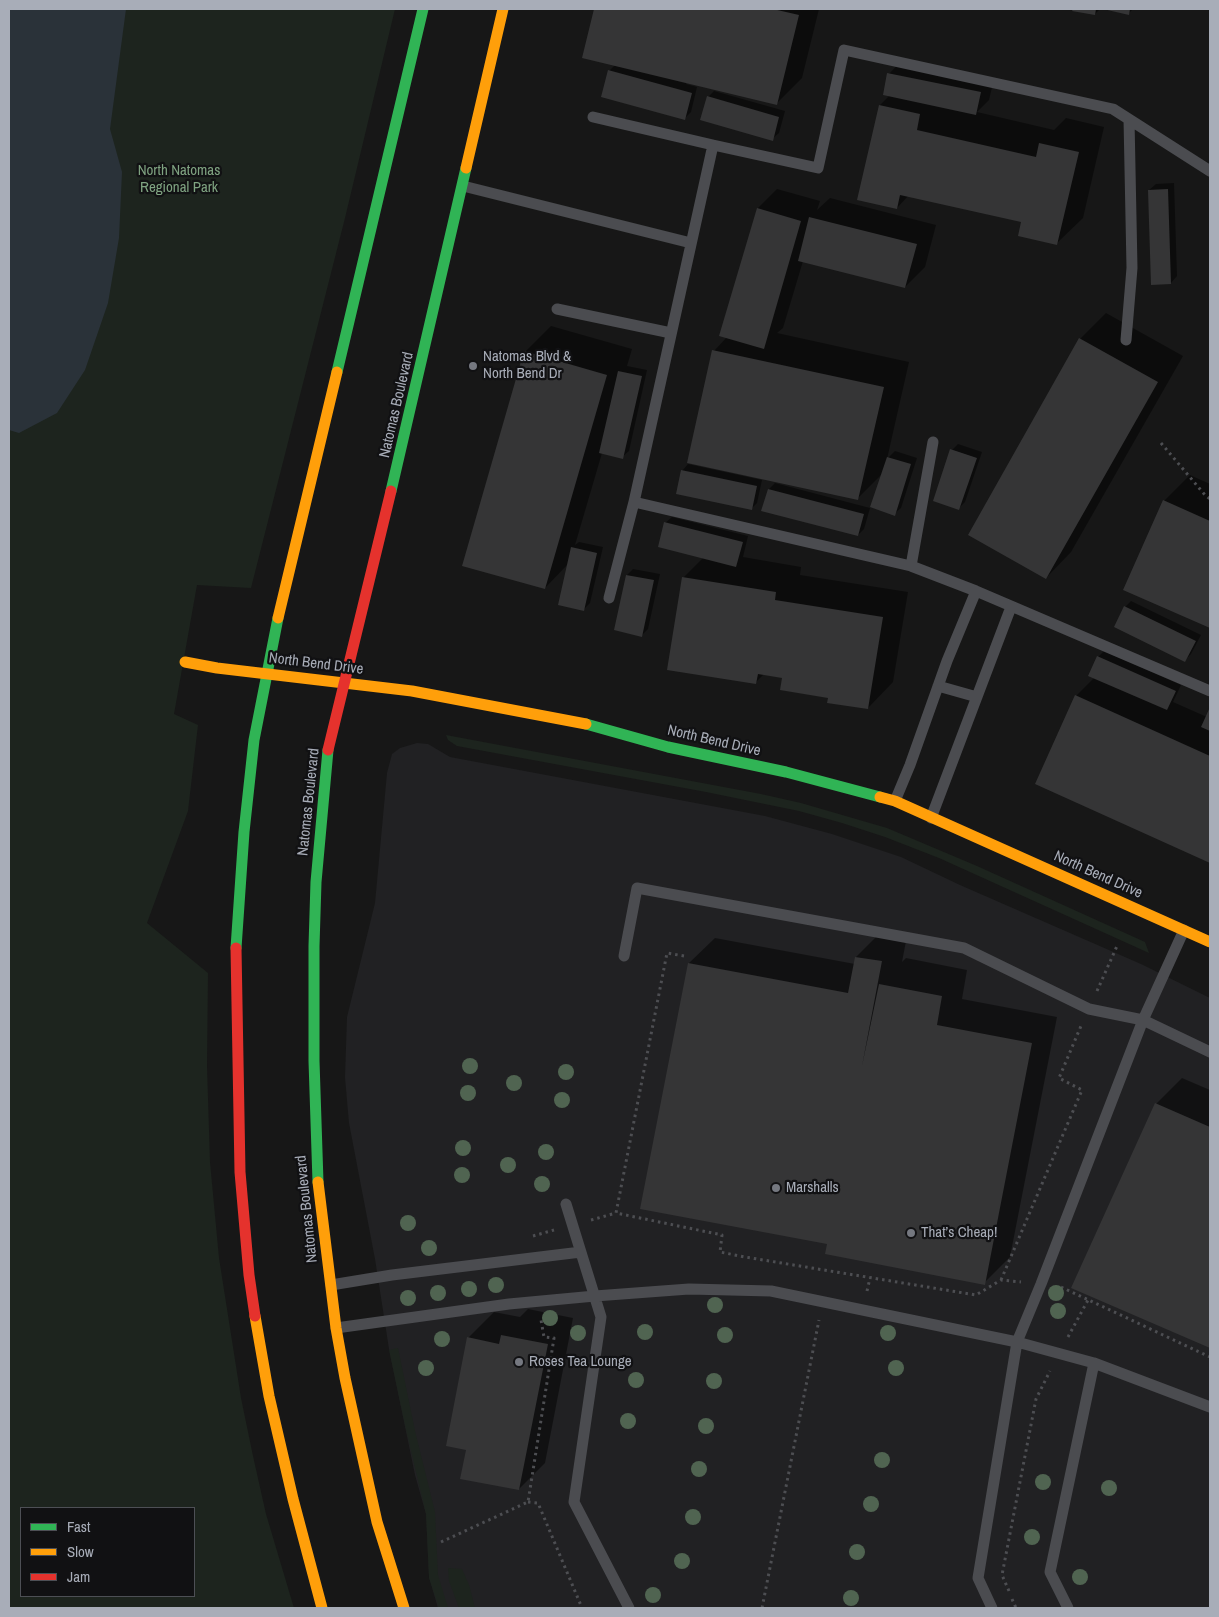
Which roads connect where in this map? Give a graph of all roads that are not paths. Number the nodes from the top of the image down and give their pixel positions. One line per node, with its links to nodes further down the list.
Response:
1 (423, 9): 19 (main road)
2 (503, 9): 7 (main road, Natomas Boulevard)
3 (593, 117): 5 (lane)
4 (1129, 119): 5 (lane); 6 (lane); 11 (lane)
5 (712, 145): 8 (lane)
6 (1210, 171)
7 (463, 186): 8 (lane); 20 (main road, Natomas Boulevard)
8 (691, 243): 10 (lane)
9 (557, 309): 10 (lane)
10 (670, 333): 13 (lane)
11 (1126, 340)
12 (933, 442): 14 (lane)
13 (634, 502): 14 (lane); 16 (lane)
14 (911, 566): 15 (lane)
15 (976, 591): 17 (lane); 21 (lane)
16 (608, 598)
17 (1012, 607): 22 (lane); 23 (lane)
18 (185, 662): 19 (main road, North Bend Drive)
19 (268, 674): 20 (main road, North Bend Drive); 39 (main road)
20 (344, 683): 24 (main road, North Bend Drive); 33 (main road, Natomas Boulevard)
21 (938, 686): 23 (lane); 24 (lane)
22 (1210, 691)
23 (977, 697): 25 (lane)
24 (895, 801): 25 (main road, North Bend Drive)
25 (931, 818): 26 (main road, North Bend Drive)
26 (1184, 930): 27 (main road, North Bend Drive); 29 (lane)
27 (1210, 942)
28 (624, 956): 29 (lane)
29 (1144, 1020): 30 (lane); 36 (lane)
30 (1210, 1052)
31 (566, 1204): 32 (lane)
32 (581, 1252): 33 (lane); 34 (lane)
33 (330, 1285): 35 (main road, Natomas Boulevard)
34 (595, 1296): 35 (lane); 36 (lane); 41 (lane)
35 (336, 1328): 40 (main road, Natomas Boulevard)
36 (1016, 1342): 37 (lane); 42 (lane)
37 (1094, 1363): 38 (lane); 43 (lane)
38 (1210, 1406)
39 (322, 1608)
40 (404, 1608)
41 (629, 1608)
42 (992, 1608)
43 (1067, 1608)

